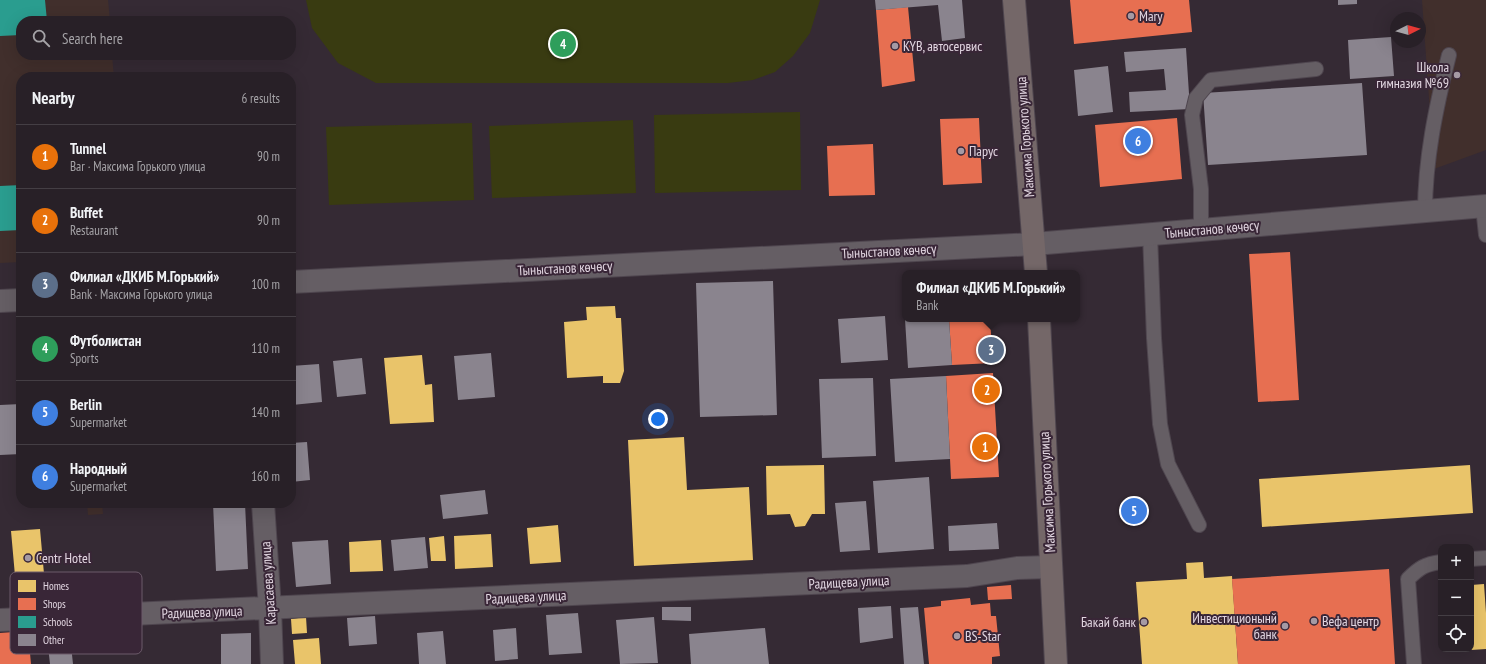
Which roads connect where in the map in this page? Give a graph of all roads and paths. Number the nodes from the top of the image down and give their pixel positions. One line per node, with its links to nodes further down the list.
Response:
1 (1014, 0): 9 (main road, Максима Горького улица)
2 (1449, 56): 5 (lane)
3 (1316, 69): 6 (lane)
4 (1484, 206): 5 (street, Тыныстанов көчөсү); 8 (lane)
5 (1425, 212): 6 (street, Тыныстанов көчөсү)
6 (1201, 230): 7 (street, Тыныстанов көчөсү)
7 (1150, 234): 9 (street, Тыныстанов көчөсү); 16 (lane)
8 (1486, 235)
9 (1034, 244): 10 (main road, Максима Горького улица); 11 (street, Тыныстанов көчөсү)
10 (1036, 270)
11 (296, 282)
12 (16, 300): 13 (street)
13 (0, 301)
14 (1039, 322): 20 (main road, Максима Горького улица)
15 (262, 508): 21 (street, Карасаева улица)
16 (1199, 525)
17 (1486, 558): 18 (lane)
18 (1474, 559)
19 (1438, 562): 27 (lane)
20 (1051, 567): 21 (street, Радищева улица); 26 (main road, Максима Горького улица)
21 (270, 609): 22 (street, Радищева улица); 25 (street, Карасаева улица)
22 (142, 614)
23 (0, 620): 24 (street, Радищева улица)
24 (10, 620)
25 (272, 664)
26 (1056, 664)
27 (1414, 664)

